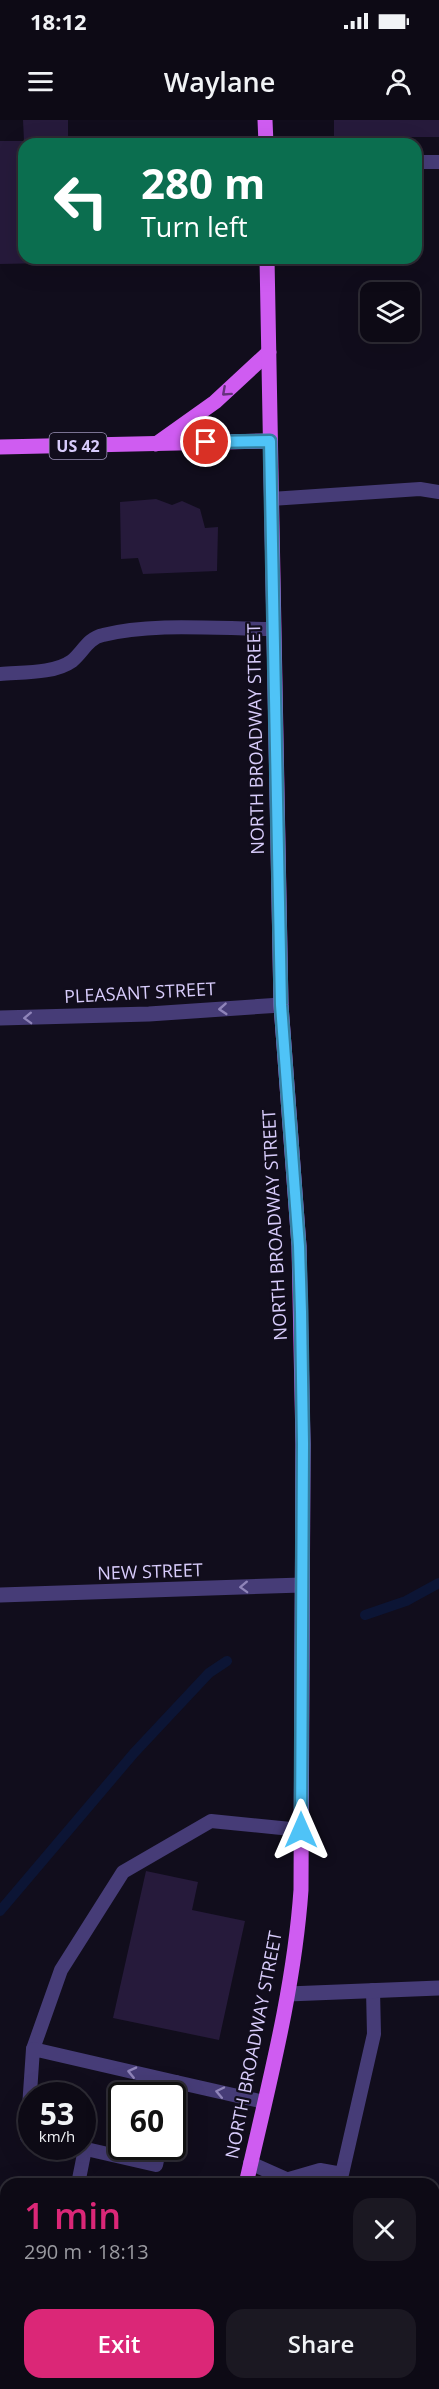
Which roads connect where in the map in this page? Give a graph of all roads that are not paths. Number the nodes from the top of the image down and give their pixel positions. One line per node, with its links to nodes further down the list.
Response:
1 (265, 120): 2 (main road)
2 (266, 138)
3 (422, 162): 4 (lane)
4 (439, 162)
5 (267, 264): 6 (main road, NORTH BROADWAY STREET)
6 (269, 352): 7 (main road, NORTH BROADWAY STREET); 8 (main road, one-way to 8)
7 (270, 441): 8 (main road, US 42); 11 (main road, NORTH BROADWAY STREET)
8 (156, 444): 9 (main road, US 42)
9 (0, 447)
10 (439, 492): 11 (lane)
11 (271, 499): 12 (main road, NORTH BROADWAY STREET)
12 (273, 629): 13 (lane); 14 (main road, NORTH BROADWAY STREET)
13 (0, 674)
14 (281, 1005): 15 (street, PLEASANT STREET, one-way to 15); 16 (main road, NORTH BROADWAY STREET)
15 (0, 1018)
16 (302, 1585): 17 (street, NEW STREET, one-way to 17); 18 (main road, NORTH BROADWAY STREET)
17 (0, 1595)
18 (301, 1830): 21 (main road, NORTH BROADWAY STREET); 22 (lane)
19 (439, 1988): 20 (street)
20 (373, 1990): 21 (street); 34 (lane)
21 (288, 1994): 26 (main road, NORTH BROADWAY STREET)
22 (33, 2049): 23 (lane); 24 (lane, one-way to 22)
23 (31, 2082)
24 (149, 2082)
25 (186, 2091): 26 (lane, one-way to 25)
26 (264, 2102): 30 (main road, NORTH BROADWAY STREET)
27 (79, 2160): 31 (lane)
28 (137, 2160): 29 (lane)
29 (157, 2160)
30 (250, 2163): 32 (main road, NORTH BROADWAY STREET); 33 (lane)
31 (78, 2178)
32 (247, 2178)
33 (286, 2178)
34 (300, 2178)

